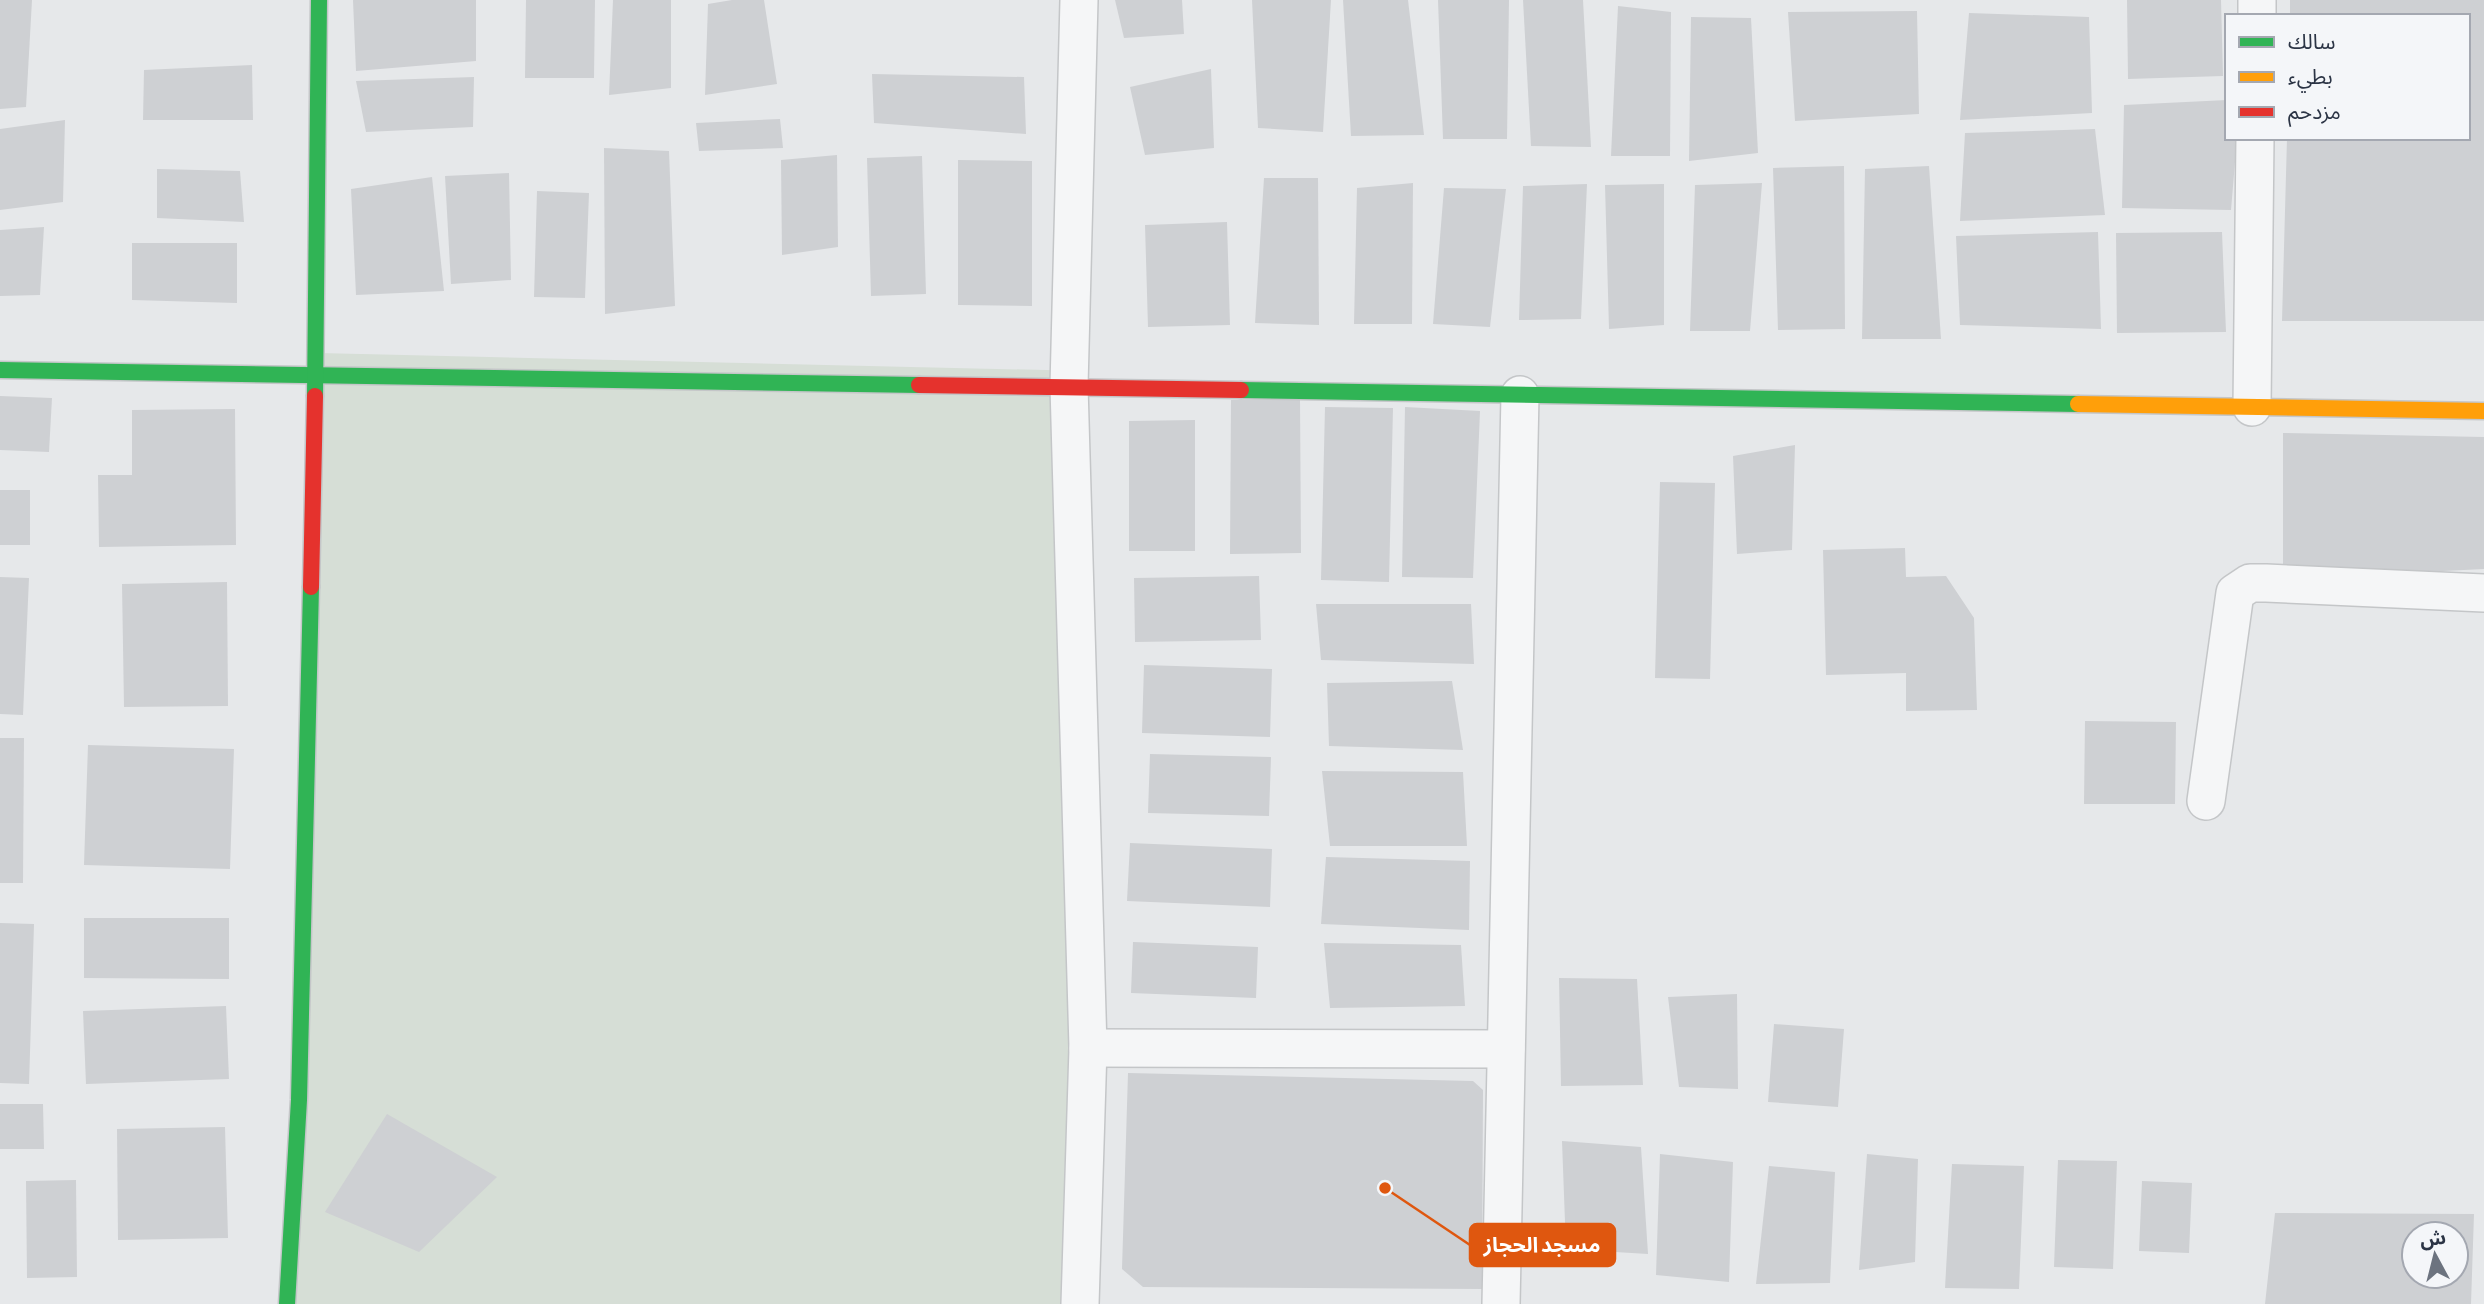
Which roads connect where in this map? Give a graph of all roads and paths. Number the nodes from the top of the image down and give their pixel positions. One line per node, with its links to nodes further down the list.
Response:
1 (319, 0): 5 (street)
2 (1079, 0): 6 (street)
3 (2255, 140): 8 (street)
4 (0, 370): 5 (street)
5 (316, 375): 6 (street); 14 (street)
6 (1069, 386): 7 (street); 12 (street)
7 (1520, 395): 8 (street); 13 (street)
8 (2252, 407): 9 (street)
9 (2484, 411)
10 (2484, 593): 11 (street)
11 (2206, 801)
12 (1087, 1048): 13 (street); 15 (street)
13 (1506, 1049): 16 (street)
14 (287, 1304)
15 (1080, 1304)
16 (1501, 1304)

